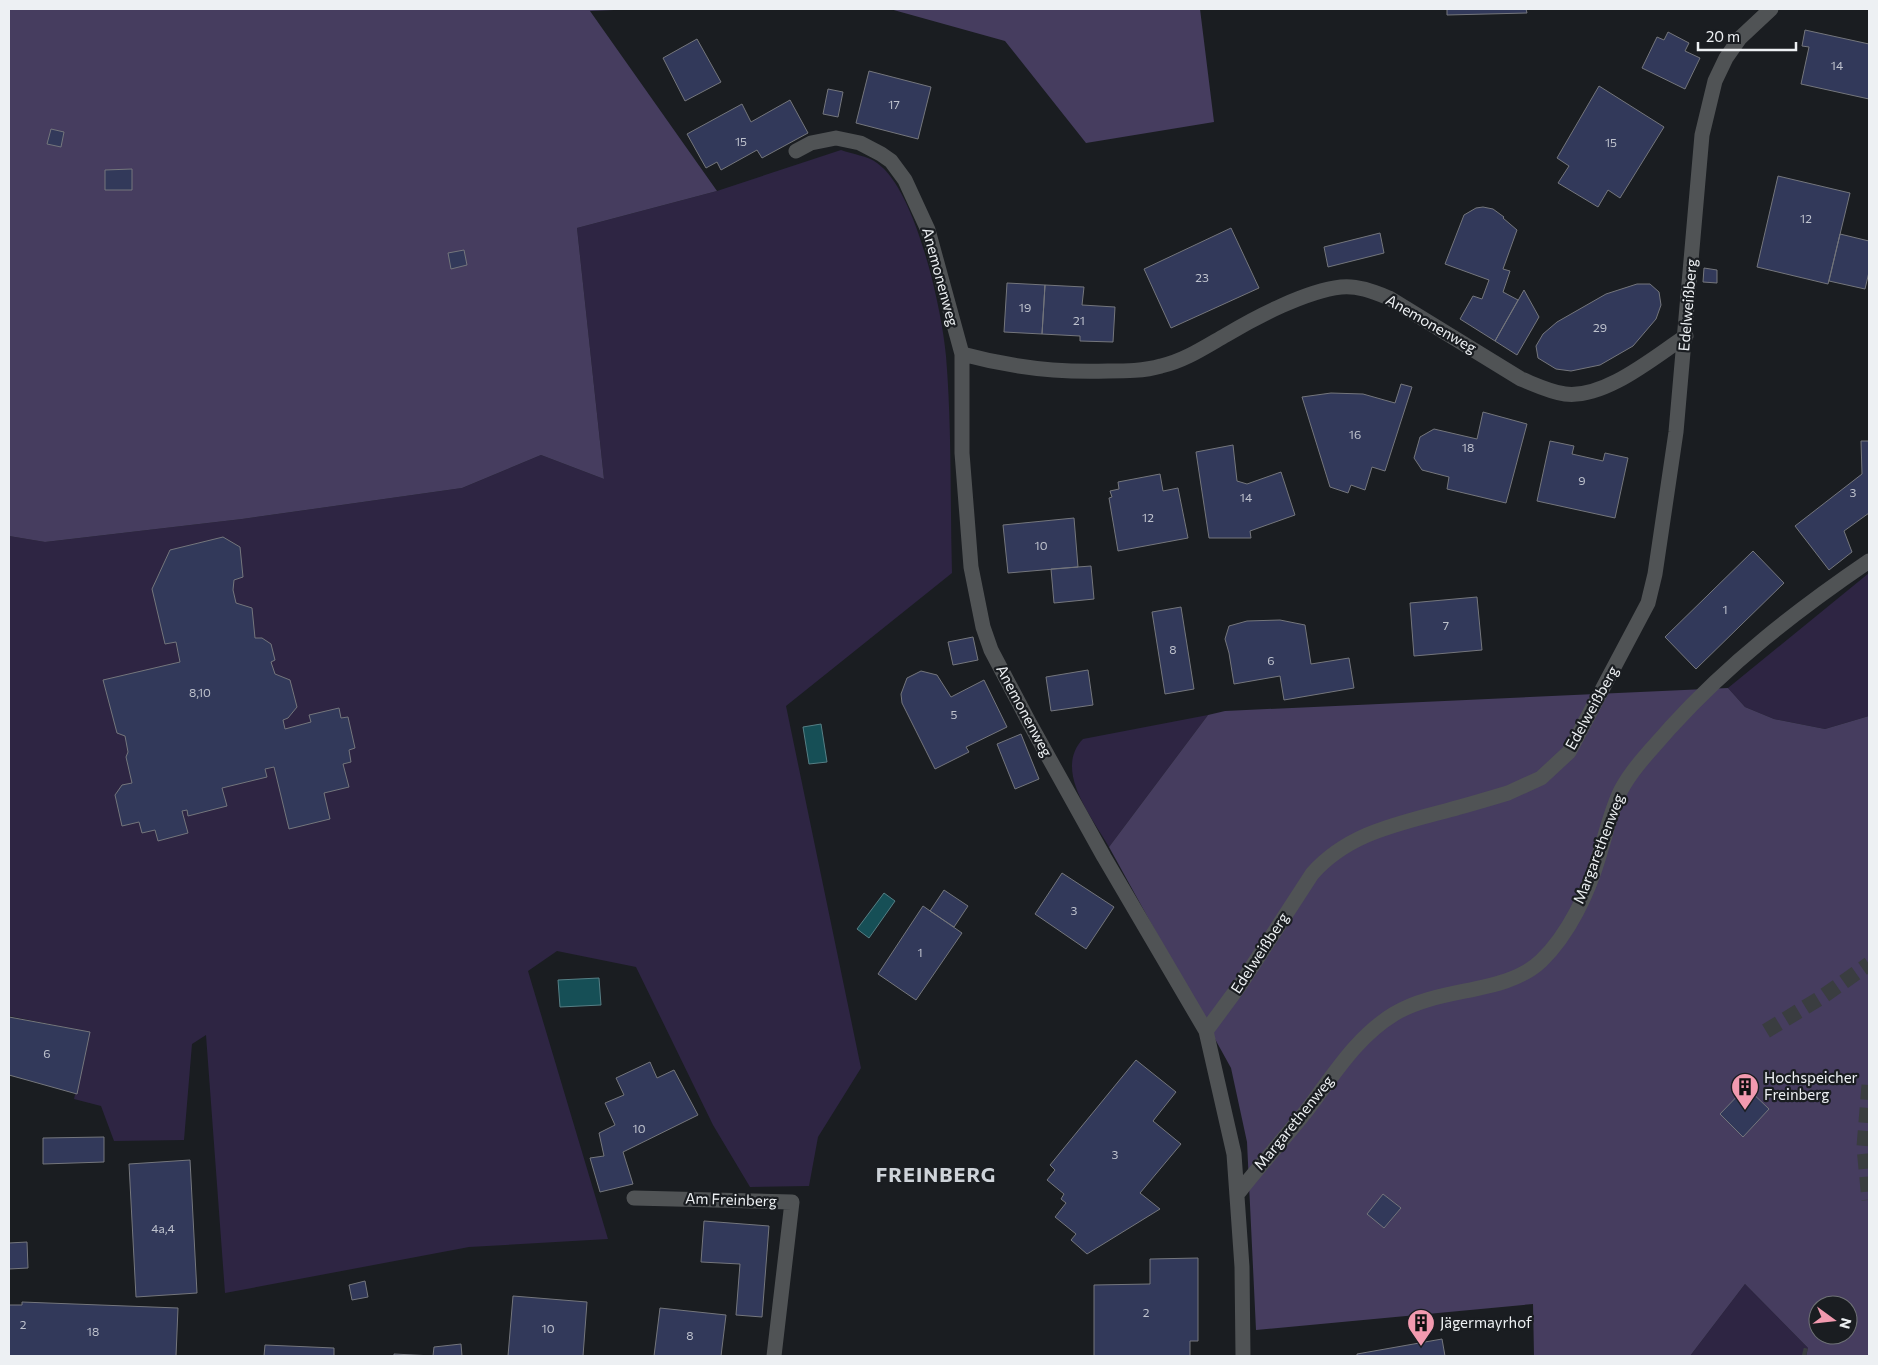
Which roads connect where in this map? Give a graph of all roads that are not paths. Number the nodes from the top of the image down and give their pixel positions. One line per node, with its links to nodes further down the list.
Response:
1 (1771, 9): 3 (street, Edelweißberg)
2 (796, 150): 4 (street, Anemonenweg)
3 (1686, 336): 4 (street, Anemonenweg); 6 (street, Edelweißberg)
4 (962, 354): 6 (street, Anemonenweg)
5 (1869, 561): 7 (street, Margarethenweg)
6 (1206, 1031): 7 (street)
7 (1239, 1192): 10 (street)
8 (634, 1198): 9 (street, Am Freinberg)
9 (774, 1356)
10 (1243, 1356)

